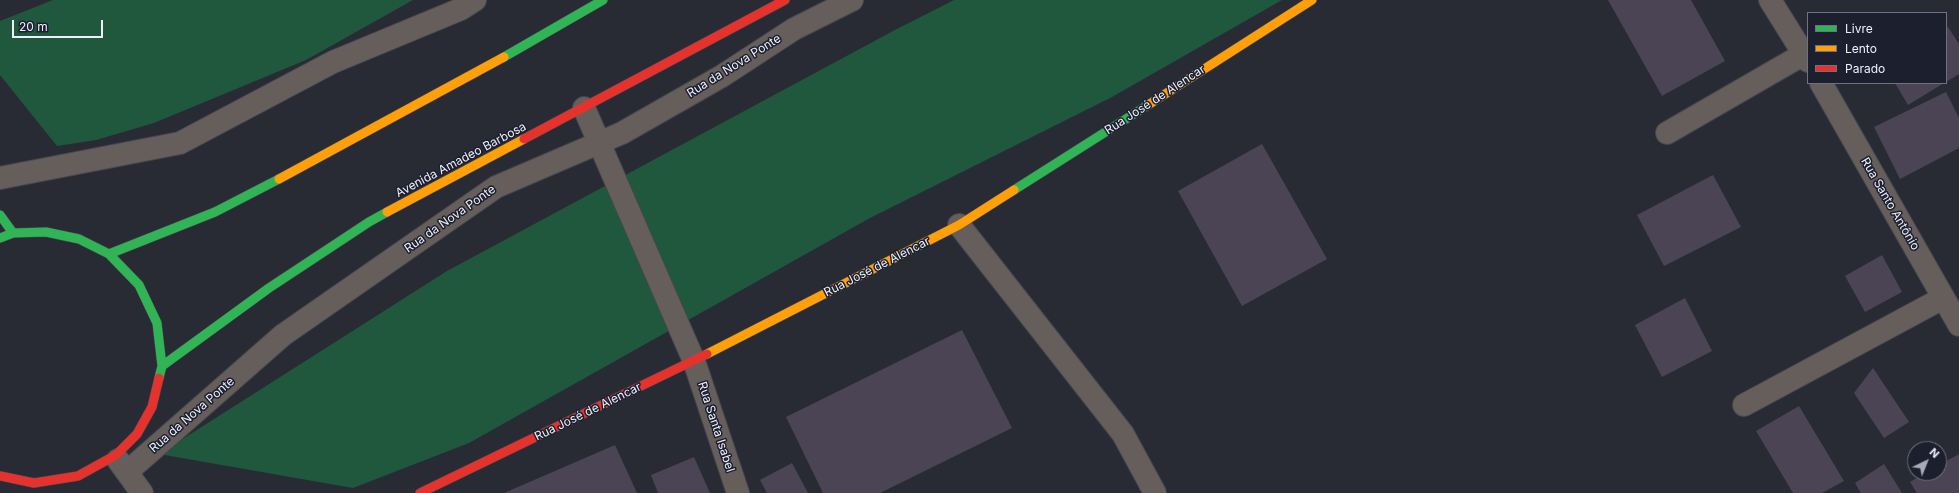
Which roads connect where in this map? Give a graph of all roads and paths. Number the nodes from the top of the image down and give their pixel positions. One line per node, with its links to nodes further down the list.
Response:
1 (475, 0): 12 (street)
2 (603, 0): 17 (main road)
3 (785, 0): 9 (main road, Avenida Amadeo Barbosa)
4 (852, 0): 11 (street, Rua da Nova Ponte)
5 (1312, 0): 14 (main road, Rua José de Alencar)
6 (1770, 0): 7 (street)
7 (1806, 57): 10 (street)
8 (1821, 84): 18 (street, Rua Santo Antônio)
9 (584, 108): 11 (street, Rua Santa Isabel); 21 (main road, Avenida Amadeo Barbosa)
10 (1667, 133)
11 (598, 143): 20 (street, Rua Santa Isabel); 23 (street, Rua da Nova Ponte)
12 (0, 178)
13 (0, 215): 15 (main road)
14 (959, 225): 20 (main road, Rua José de Alencar); 30 (street)
15 (13, 233): 16 (main road); 17 (main road)
16 (0, 238)
17 (109, 254): 21 (main road)
18 (1943, 298): 19 (street, Rua Santo Antônio); 22 (street)
19 (1959, 325)
20 (694, 361): 28 (main road, Rua José de Alencar); 29 (street, Rua Santa Isabel)
21 (162, 366): 23 (main road)
22 (1744, 405)
23 (121, 464): 25 (main road); 27 (street)
24 (0, 476): 25 (main road)
25 (78, 476): 26 (main road)
26 (80, 487)
27 (142, 493)
28 (420, 493)
29 (738, 493)
30 (1155, 493)

